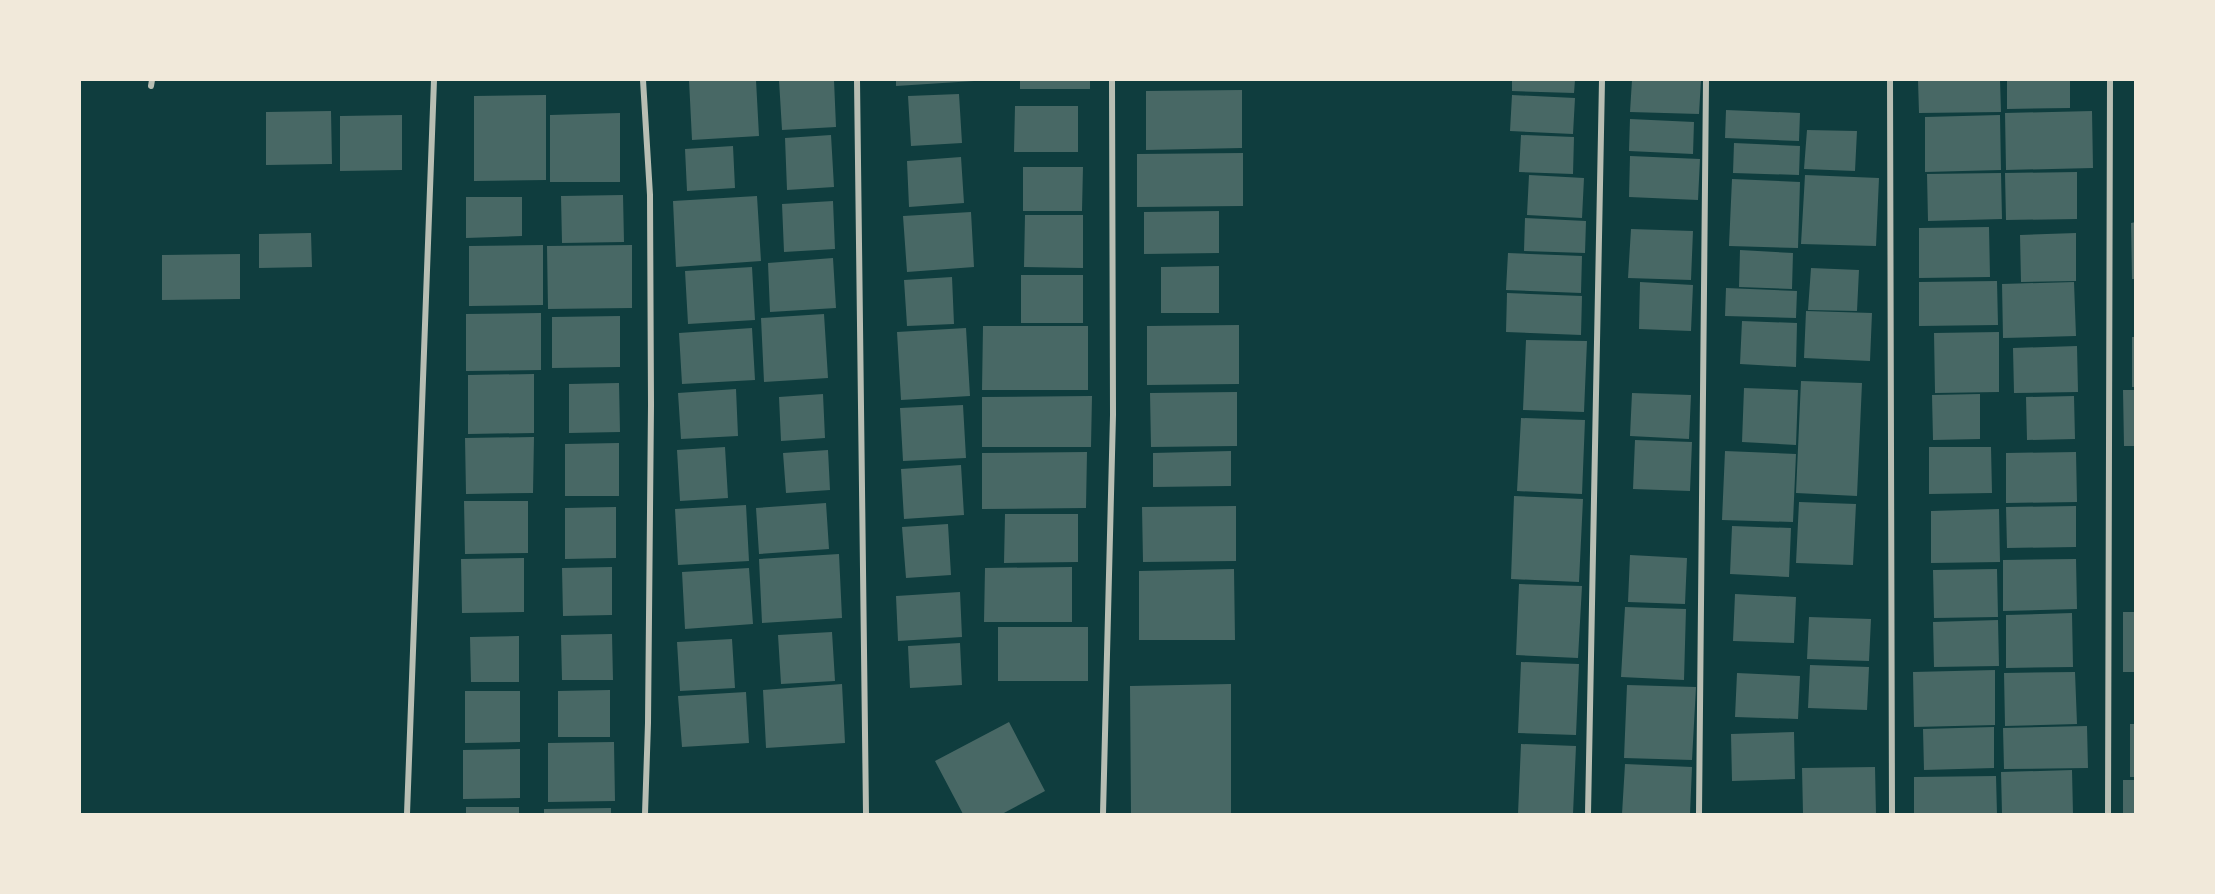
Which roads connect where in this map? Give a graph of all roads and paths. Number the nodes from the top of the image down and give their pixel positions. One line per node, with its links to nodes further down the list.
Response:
1 (434, 80): 9 (street)
2 (642, 80): 10 (street)
3 (856, 80): 11 (street)
4 (1112, 80): 12 (street)
5 (1602, 80): 13 (street)
6 (1706, 80): 14 (street)
7 (1890, 80): 15 (street)
8 (2110, 80): 16 (street)
9 (407, 814)
10 (645, 814)
11 (866, 814)
12 (1103, 814)
13 (1588, 814)
14 (1699, 814)
15 (1892, 814)
16 (2108, 814)

